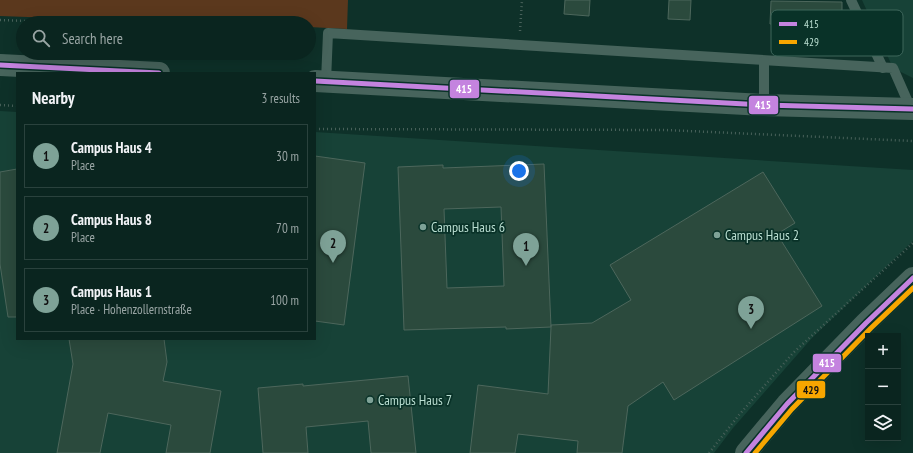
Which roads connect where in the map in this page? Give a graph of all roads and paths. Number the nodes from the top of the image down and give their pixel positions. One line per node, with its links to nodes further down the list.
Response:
1 (522, 0): 6 (path)
2 (851, 0): 3 (lane)
3 (856, 10)
4 (0, 20): 5 (path)
5 (16, 21)
6 (520, 46): 8 (lane); 12 (lane)
7 (877, 56): 10 (lane)
8 (764, 61): 10 (lane); 14 (lane)
9 (0, 65): 11 (main road)
10 (882, 68): 16 (lane)
11 (139, 72)
12 (320, 81): 14 (main road)
13 (0, 105): 15 (path)
14 (764, 105): 16 (main road)
15 (16, 106)
16 (912, 109)
17 (316, 129): 18 (path)
18 (913, 141)
19 (913, 243): 22 (path)
20 (913, 278): 21 (main road)
21 (747, 451)
22 (709, 453)

